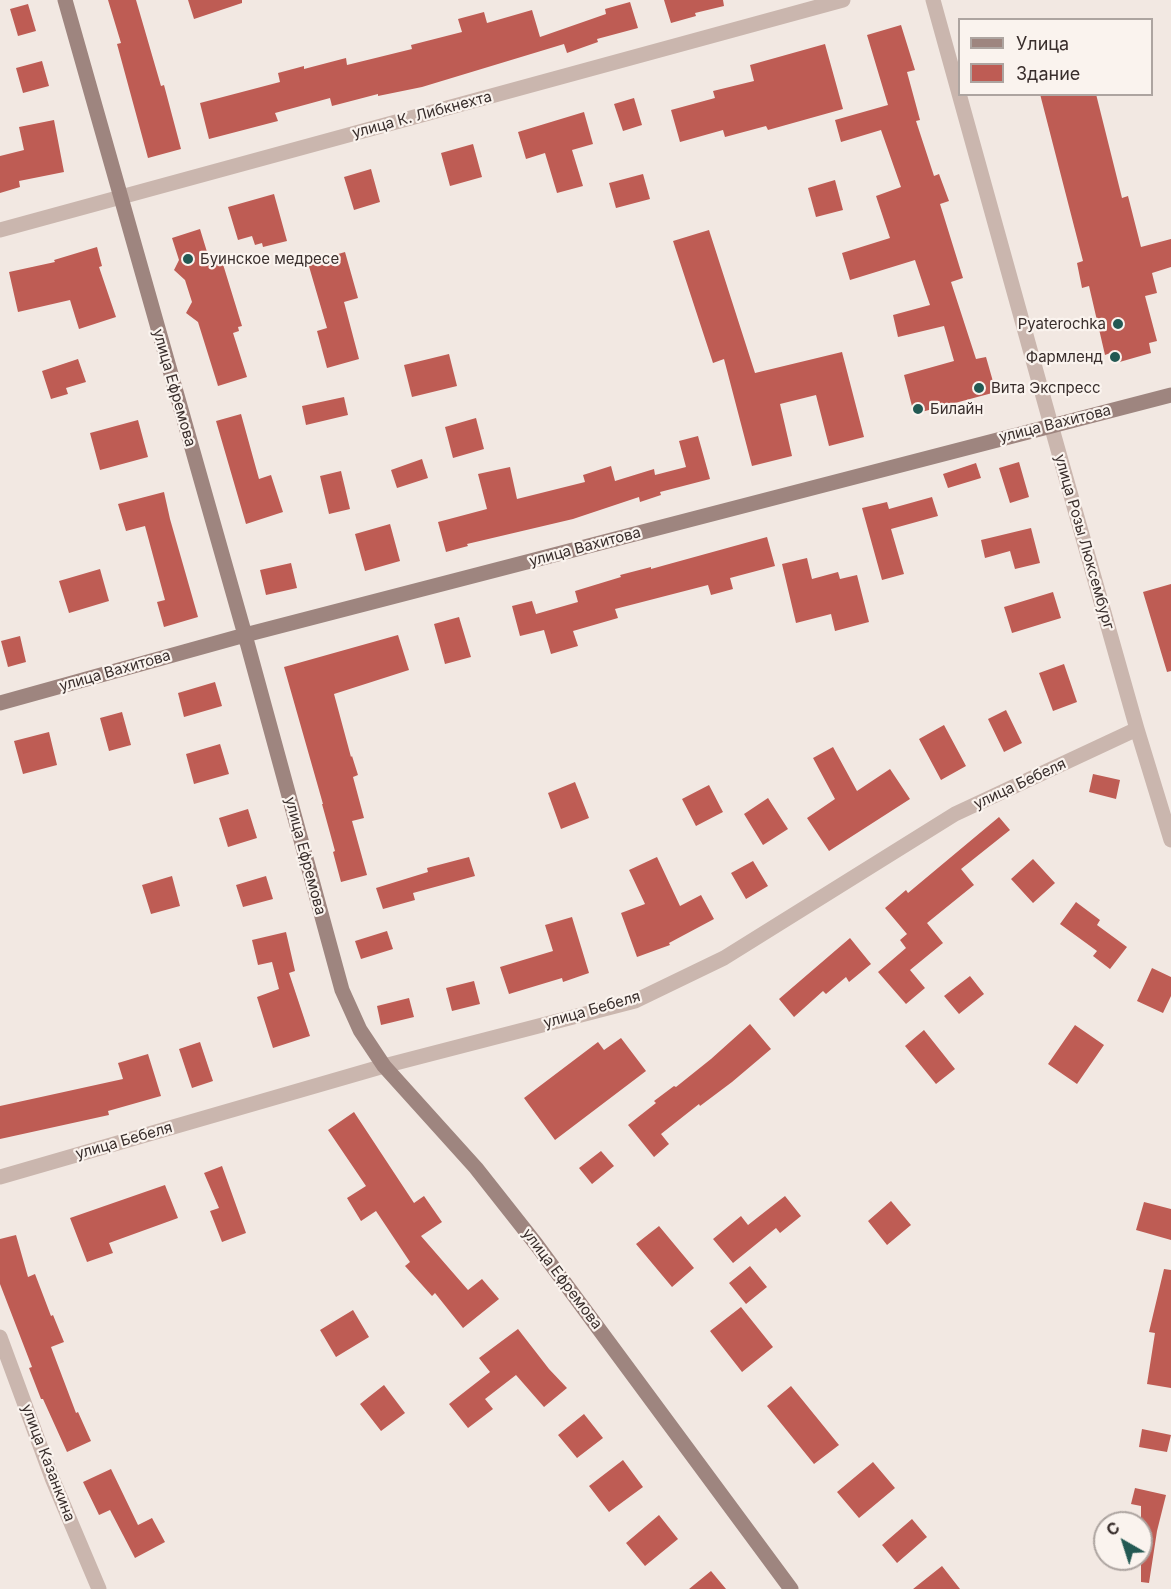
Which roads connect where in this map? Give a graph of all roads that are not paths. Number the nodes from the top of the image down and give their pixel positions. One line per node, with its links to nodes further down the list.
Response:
1 (65, 0): 6 (main road, улица Ефремова)
2 (843, 0): 6 (street, улица К. Либкнехта)
3 (933, 0): 4 (street, улица Розы Люксембург)
4 (958, 90)
5 (960, 96): 9 (street, улица Розы Люксембург)
6 (120, 198): 7 (street, улица К. Либкнехта); 10 (main road, улица Ефремова)
7 (0, 230)
8 (1171, 395): 9 (main road, улица Вахитова)
9 (1051, 425): 10 (main road, улица Вахитова); 12 (street, улица Розы Люксембург)
10 (245, 635): 11 (main road, улица Вахитова); 14 (main road, улица Ефремова)
11 (0, 703)
12 (1137, 729): 13 (street, улица Розы Люксембург); 14 (street, улица Бебеля)
13 (1171, 840)
14 (384, 1066): 15 (street, улица Бебеля); 18 (main road, улица Ефремова)
15 (0, 1177)
16 (0, 1336): 17 (street, улица Казанкина)
17 (99, 1589)
18 (791, 1589)

